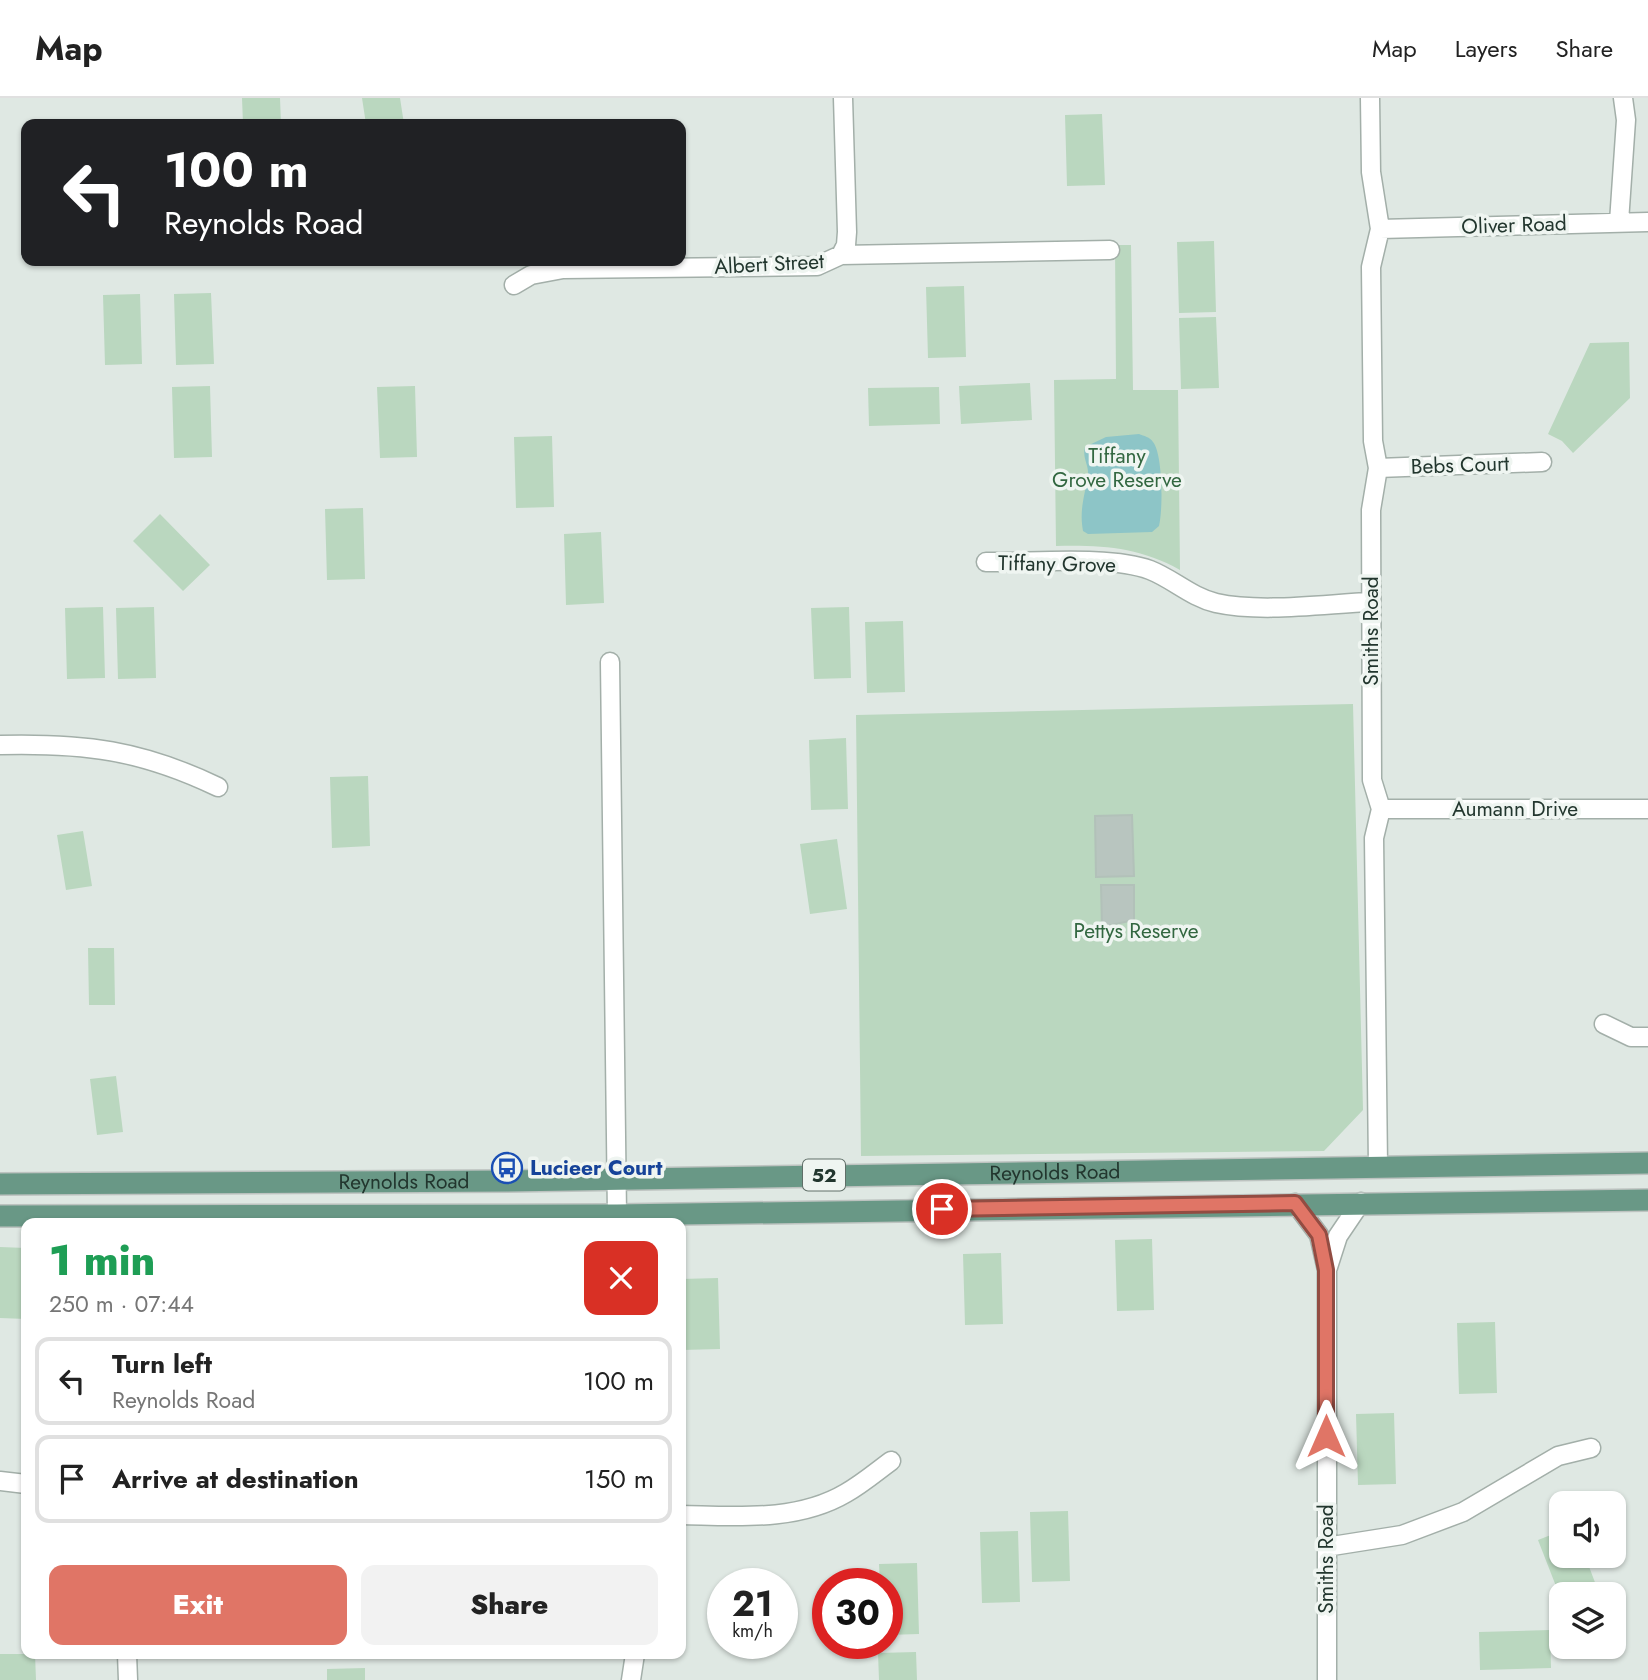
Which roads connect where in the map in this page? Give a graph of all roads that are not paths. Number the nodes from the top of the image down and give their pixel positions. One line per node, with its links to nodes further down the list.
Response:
1 (843, 98): 8 (street)
2 (1370, 98): 6 (street, Smiths Road)
3 (1623, 98): 4 (street)
4 (1619, 222): 5 (street, Oliver Road); 6 (street, Oliver Road)
5 (1648, 222)
6 (1380, 229): 11 (street, Smiths Road)
7 (1110, 250): 8 (street, Albert Street)
8 (841, 255): 9 (street, Albert Street)
9 (514, 285)
10 (1542, 462): 11 (street, Bebs Court)
11 (1378, 468): 13 (street, Smiths Road)
12 (986, 562): 13 (street, Tiffany Grove)
13 (1370, 602): 17 (street, Smiths Road)
14 (610, 662): 23 (street)
15 (0, 745): 16 (street)
16 (218, 787)
17 (1381, 808): 18 (street, Aumann Drive); 22 (street, Smiths Road)
18 (1648, 809)
19 (1604, 1024): 20 (street)
20 (1648, 1037)
21 (1648, 1163): 22 (main road, Reynolds Road / 52)
22 (1378, 1165): 23 (main road, Reynolds Road / 52); 26 (main road)
23 (615, 1179): 24 (main road, Reynolds Road / 52); 28 (street)
24 (0, 1184)
25 (1648, 1200): 26 (main road, Reynolds Road / 52)
26 (1370, 1202): 27 (main road, Reynolds Road / 52); 30 (street, Smiths Road)
27 (1295, 1203): 28 (main road, Reynolds Road / 52); 30 (street, Smiths Road)
28 (617, 1215): 29 (main road, Reynolds Road / 52)
29 (0, 1216)
30 (1326, 1270): 36 (street, Smiths Road)
31 (1591, 1448): 36 (street)
32 (891, 1461): 35 (street)
33 (0, 1481): 34 (street)
34 (21, 1483)
35 (686, 1515)
36 (1326, 1547): 41 (street, Smiths Road)
37 (127, 1659): 39 (street)
38 (634, 1659): 40 (street)
39 (128, 1680)
40 (631, 1680)
41 (1327, 1680)

